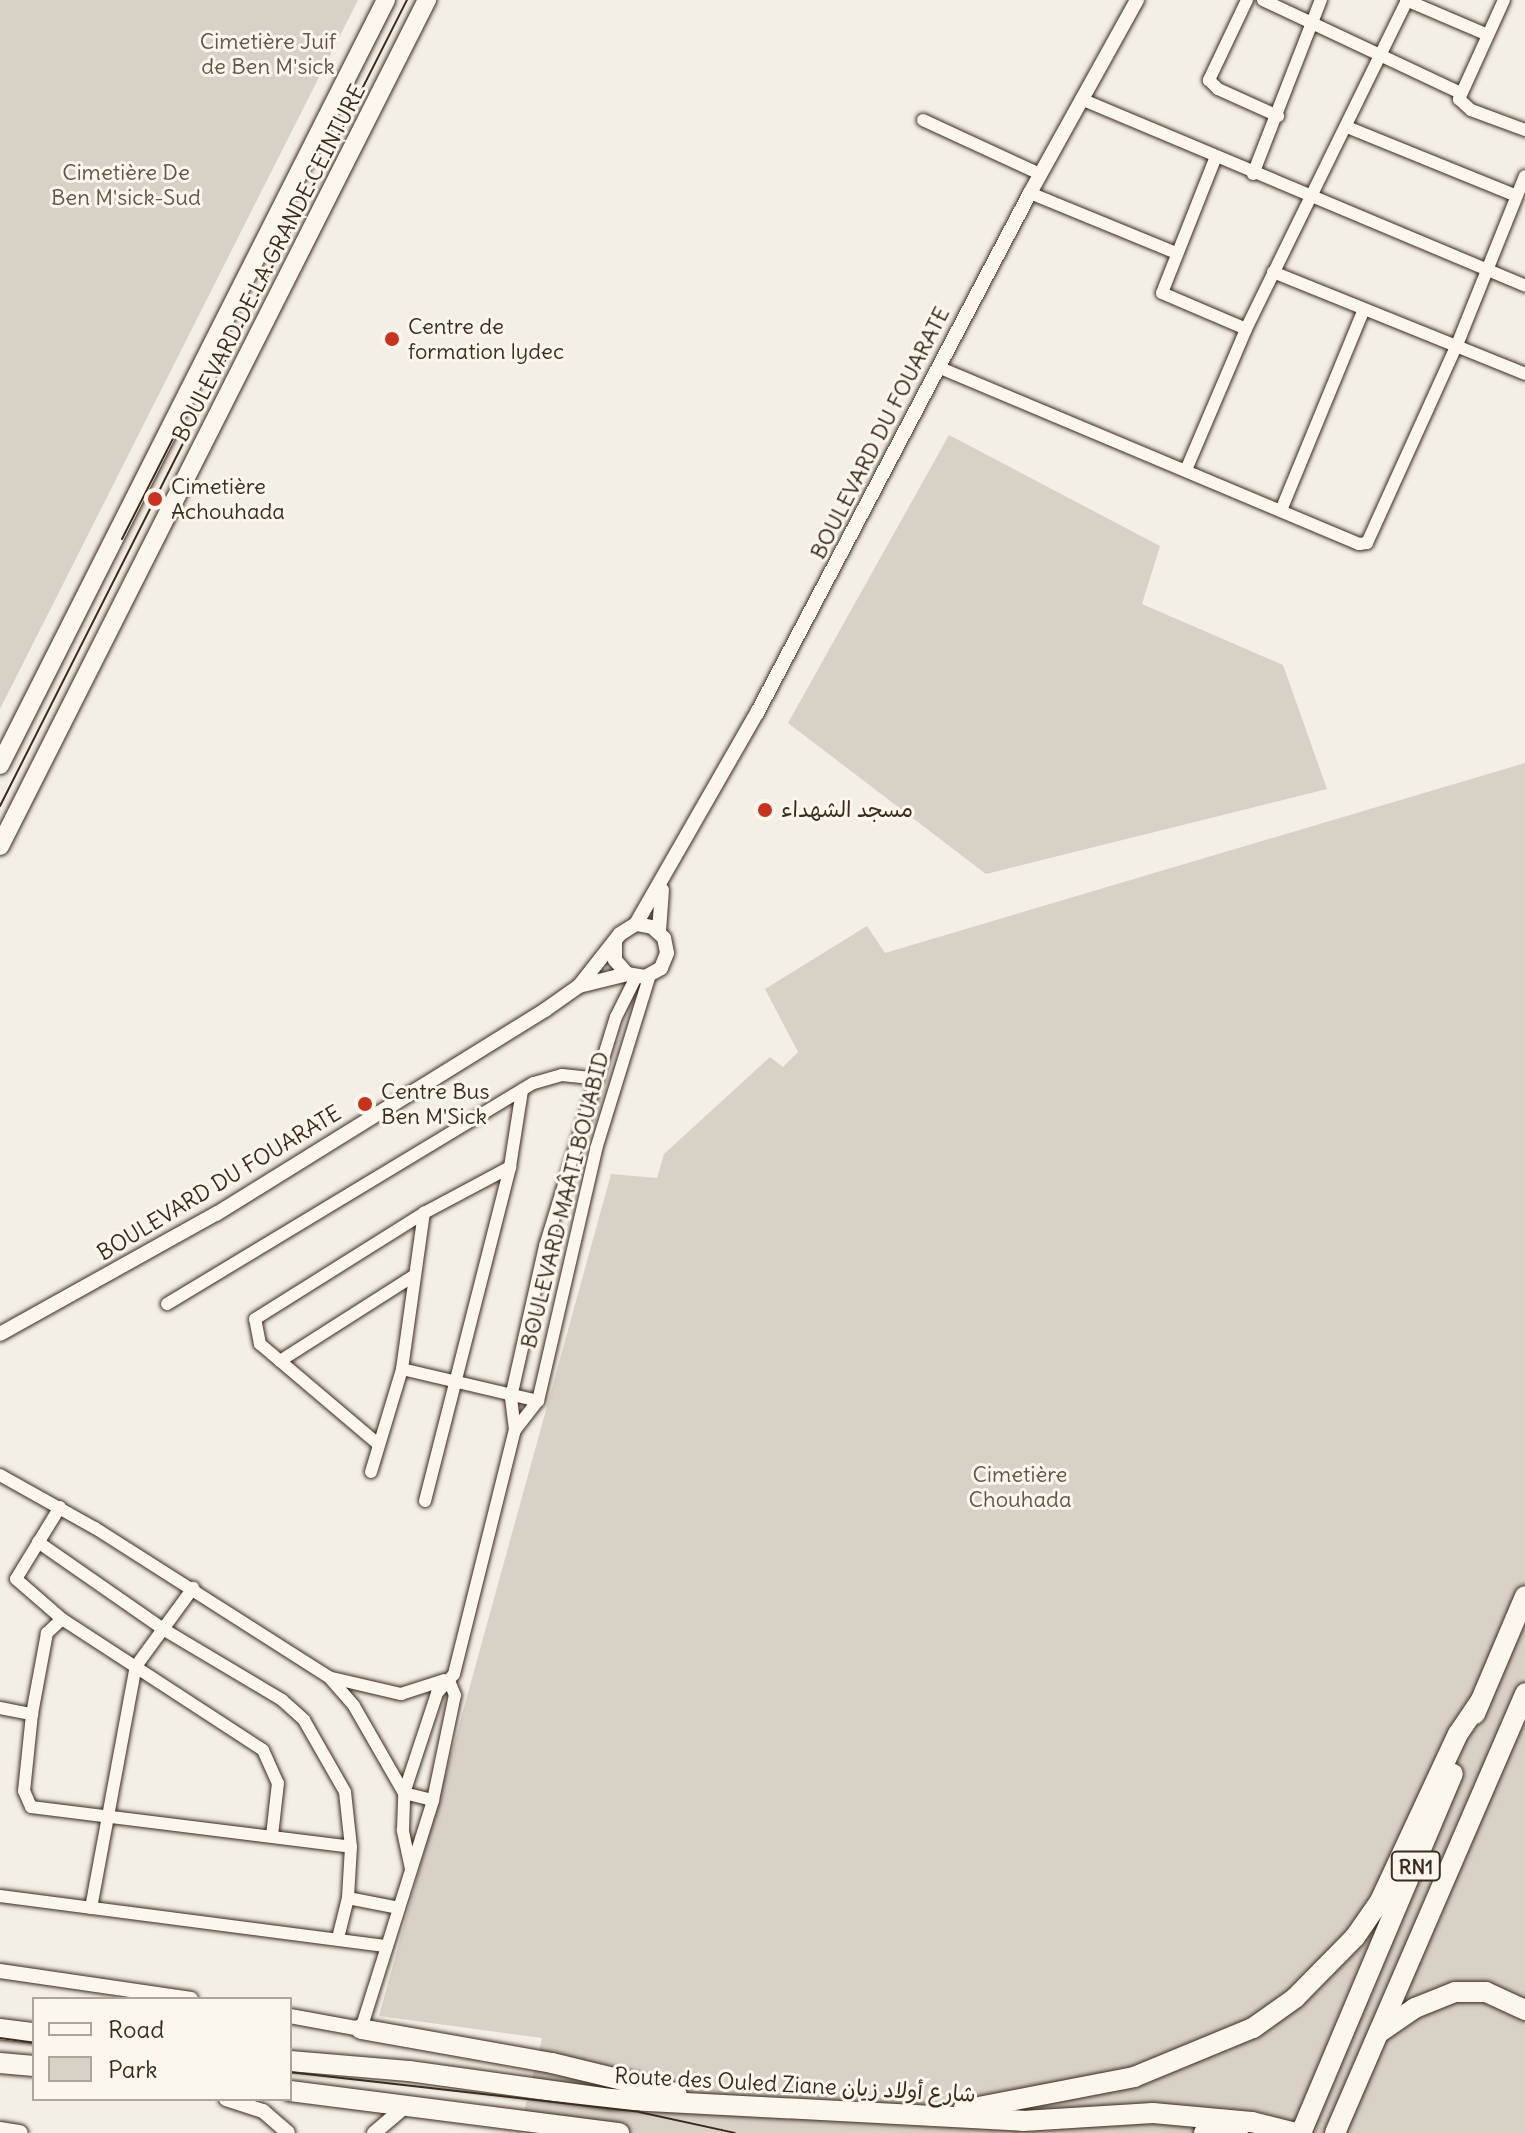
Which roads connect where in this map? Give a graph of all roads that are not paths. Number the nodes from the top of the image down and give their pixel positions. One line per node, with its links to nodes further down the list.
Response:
1 (386, 0): 36 (main road, BOULEVARD DE LA GRANDE CEINTURE)
2 (427, 0): 37 (main road, BOULEVARD DE LA GRANDE CEINTURE)
3 (1137, 0): 13 (street, BOULEVARD DU FOUARATE)
4 (1247, 0): 14 (street)
5 (1263, 0): 9 (street)
6 (1321, 0): 9 (street)
7 (1406, 0): 10 (street); 11 (street)
8 (1504, 0): 10 (street)
9 (1312, 21): 11 (street); 14 (street)
10 (1488, 35): 12 (street)
11 (1383, 57): 12 (street); 16 (street)
12 (1461, 93): 17 (street)
13 (1081, 99): 18 (street); 19 (street, BOULEVARD DU FOUARATE)
14 (1278, 116): 20 (street)
15 (923, 120): 19 (street)
16 (1347, 127): 23 (street); 24 (street)
17 (1525, 130)
18 (1215, 159): 20 (street); 25 (street)
19 (1040, 174): 22 (street, BOULEVARD DU FOUARATE)
20 (1253, 174): 24 (street)
21 (1525, 176): 23 (street)
22 (1030, 193): 25 (street); 32 (street, BOULEVARD DU FOUARATE)
23 (1517, 196): 26 (street)
24 (1312, 198): 26 (street); 27 (street)
25 (1174, 252): 30 (street)
26 (1485, 269): 28 (street); 31 (street)
27 (1273, 272): 29 (street); 30 (street)
28 (1525, 286)
29 (1363, 311): 31 (street); 35 (street)
30 (1246, 329): 34 (street)
31 (1457, 345): 33 (street); 35 (street)
32 (938, 367): 34 (street); 38 (street, BOULEVARD DU FOUARATE)
33 (1525, 374)
34 (1186, 470): 35 (street)
35 (1282, 508)
36 (0, 765)
37 (0, 846)
38 (662, 886): 39 (street, BOULEVARD DU FOUARATE); 40 (street, BOULEVARD DU FOUARATE)
39 (636, 924): 40 (street); 41 (street, BOULEVARD DU FOUARATE)
40 (659, 931): 42 (street, BOULEVARD DU FOUARATE)
41 (615, 942): 42 (street); 43 (street, BOULEVARD DU FOUARATE)
42 (638, 976): 43 (street, BOULEVARD DU FOUARATE); 44 (street, BOULEVARD MAÂTI BOUABID); 55 (street, BOULEVARD MAÂTI BOUABID)
43 (579, 986): 50 (street, BOULEVARD DU FOUARATE)
44 (598, 1079): 45 (street); 54 (street, BOULEVARD MAÂTI BOUABID)
45 (522, 1090): 46 (street); 49 (street)
46 (510, 1167): 47 (street); 53 (street)
47 (424, 1213): 48 (street); 51 (street)
48 (415, 1275): 51 (street); 52 (street)
49 (167, 1304)
50 (0, 1334)
51 (280, 1361): 57 (street)
52 (402, 1369): 53 (street); 57 (street)
53 (453, 1383): 54 (street); 60 (street)
54 (511, 1397): 55 (street); 56 (street, BOULEVARD MAÂTI BOUABID)
55 (538, 1401): 56 (street, BOULEVARD MAÂTI BOUABID)
56 (515, 1430): 69 (street, BOULEVARD MAÂTI BOUABID)
57 (378, 1444): 58 (street)
58 (371, 1472)
59 (0, 1475): 61 (street)
60 (425, 1501)
61 (60, 1507): 62 (street); 63 (street)
62 (38, 1542): 65 (street); 66 (street)
63 (193, 1588): 66 (street); 68 (street)
64 (1525, 1596): 71 (highway, RN1)
65 (62, 1619): 67 (street); 73 (street)
66 (163, 1629): 67 (street); 78 (street)
67 (136, 1666): 76 (street); 77 (street)
68 (329, 1677): 69 (street); 74 (street)
69 (452, 1679): 74 (street, BOULEVARD MAÂTI BOUABID); 75 (street, BOULEVARD MAÂTI BOUABID)
70 (1525, 1693): 92 (highway, RN1)
71 (1480, 1701): 101 (highway); 111 (highway, RN1)
72 (0, 1708): 73 (street)
73 (32, 1714): 76 (street)
74 (404, 1793): 75 (street); 79 (street, BOULEVARD MAÂTI BOUABID)
75 (433, 1800): 79 (street, BOULEVARD MAÂTI BOUABID)
76 (110, 1815): 77 (street); 82 (street)
77 (272, 1836): 78 (street)
78 (351, 1847): 81 (street)
79 (411, 1869): 83 (street, BOULEVARD MAÂTI BOUABID)
80 (0, 1896): 82 (street)
81 (348, 1898): 83 (street); 84 (street)
82 (91, 1908): 84 (street)
83 (399, 1908): 85 (street, BOULEVARD MAÂTI BOUABID)
84 (338, 1938): 85 (street)
85 (387, 1946): 91 (street, BOULEVARD MAÂTI BOUABID)
86 (0, 1971): 87 (street)
87 (177, 1997)
88 (1525, 2010): 92 (highway)
89 (292, 2016): 91 (street)
90 (0, 2029): 93 (highway)
91 (361, 2029): 99 (highway)
92 (1380, 2032): 112 (highway, RN1)
93 (32, 2033)
94 (292, 2061): 99 (highway, Route des Ouled Ziane شارع أولاد زيان)
95 (0, 2063): 96 (highway)
96 (32, 2066)
97 (292, 2091): 100 (highway)
98 (232, 2101): 106 (street)
99 (706, 2101): 101 (highway, Route des Ouled Ziane شارع أولاد زيان)
100 (407, 2105): 102 (highway); 107 (street)
101 (921, 2116): 103 (highway, Route des Ouled Ziane شارع أولاد زيان)
102 (508, 2117): 108 (highway); 109 (highway)
103 (1252, 2122): 110 (highway); 111 (highway, Route des Ouled Ziane شارع أولاد زيان)
104 (0, 2130): 105 (main road)
105 (20, 2133)
106 (288, 2133)
107 (374, 2133)
108 (548, 2133)
109 (619, 2133)
110 (1204, 2133)
111 (1299, 2133)
112 (1335, 2133)

